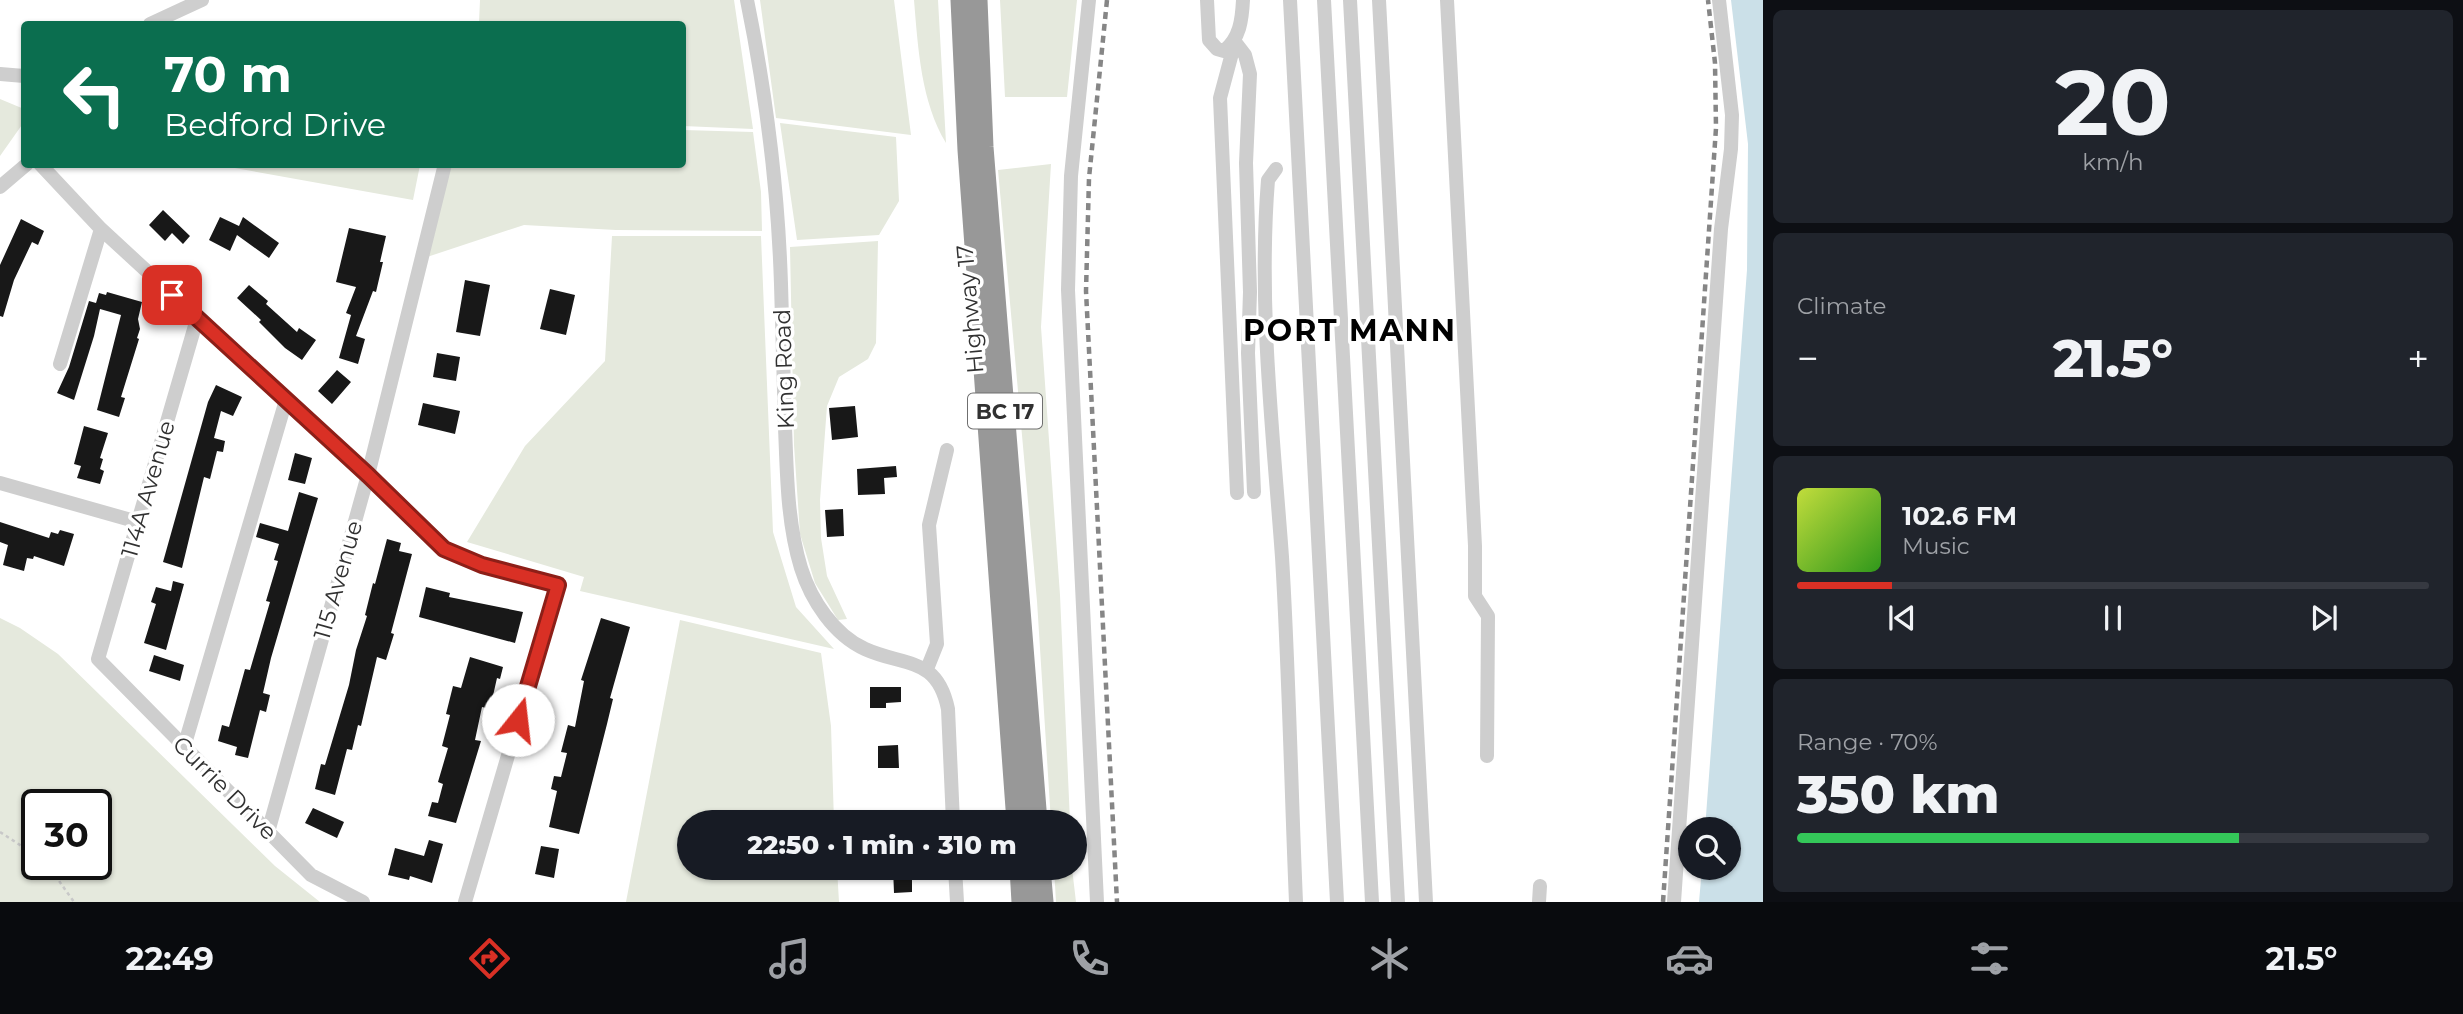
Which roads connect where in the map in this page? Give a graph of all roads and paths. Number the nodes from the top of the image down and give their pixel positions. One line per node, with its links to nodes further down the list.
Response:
1 (202, 0): 14 (street)
2 (747, 0): 36 (street, King Road)
3 (961, 0): 40 (highway, Highway 17 / BC 17)
4 (977, 0): 41 (highway, Highway 17 / BC 17)
5 (1089, 0): 56 (street)
6 (1207, 0): 15 (street)
7 (1243, 0): 15 (street)
8 (1290, 0): 58 (street)
9 (1324, 0): 59 (street)
10 (1350, 0): 60 (street)
11 (1379, 0): 61 (street)
12 (1447, 0): 38 (street)
13 (1719, 0): 63 (street)
14 (156, 21)
15 (1235, 42): 23 (street); 33 (street)
16 (0, 74): 17 (street)
17 (21, 76)
18 (22, 168): 22 (street)
19 (44, 168): 25 (street)
20 (444, 168): 30 (street, 115 Avenue)
21 (1276, 169): 24 (street)
22 (0, 187)
23 (1247, 203): 24 (street); 32 (street)
24 (1266, 206): 57 (street)
25 (101, 229): 26 (street); 27 (street)
26 (197, 319): 28 (street); 34 (street, 114A Avenue)
27 (60, 364)
28 (286, 400): 30 (street); 37 (street)
29 (947, 450): 36 (street)
30 (368, 475): 43 (street, 115 Avenue); 52 (street)
31 (0, 483): 34 (street)
32 (1254, 492)
33 (1237, 493)
34 (138, 522): 35 (street, 114A Avenue)
35 (98, 659): 37 (street, Currie Drive)
36 (927, 669): 39 (street)
37 (184, 747): 43 (street, Currie Drive)
38 (1487, 755)
39 (952, 810)
40 (1016, 810)
41 (1036, 810)
42 (0, 832): 44 (path)
43 (268, 832): 51 (street, Currie Drive)
44 (21, 844)
45 (58, 880): 50 (path)
46 (956, 880): 53 (street)
47 (1021, 880): 54 (highway)
48 (1041, 880): 55 (highway)
49 (1540, 886): 62 (street)
50 (74, 902)
51 (363, 902)
52 (465, 902)
53 (957, 902)
54 (1022, 902)
55 (1043, 902)
56 (1097, 902)
57 (1296, 902)
58 (1337, 902)
59 (1372, 902)
60 (1398, 902)
61 (1426, 902)
62 (1539, 902)
63 (1674, 902)

